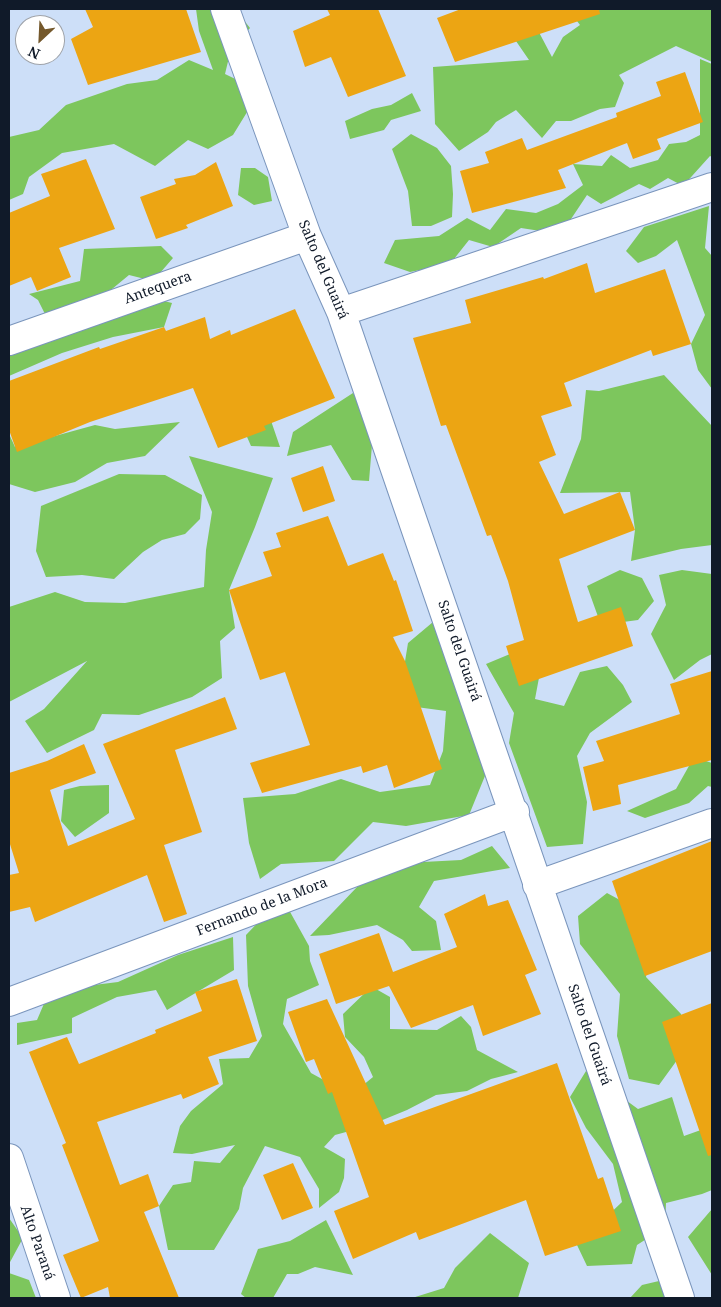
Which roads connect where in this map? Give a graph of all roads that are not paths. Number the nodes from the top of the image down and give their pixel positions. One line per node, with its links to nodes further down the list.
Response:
1 (225, 9): 3 (street, Salto del Guairá)
2 (712, 187): 4 (street)
3 (307, 236): 4 (street, Salto del Guairá); 5 (street, Antequera)
4 (341, 312): 6 (street, Salto del Guairá)
5 (9, 341)
6 (515, 812): 8 (street, Salto del Guairá); 9 (street, Fernando de la Mora)
7 (712, 823): 8 (street)
8 (537, 885): 12 (street, Salto del Guairá)
9 (9, 1002)
10 (9, 1158): 11 (street, Alto Paraná)
11 (56, 1298)
12 (680, 1298)

